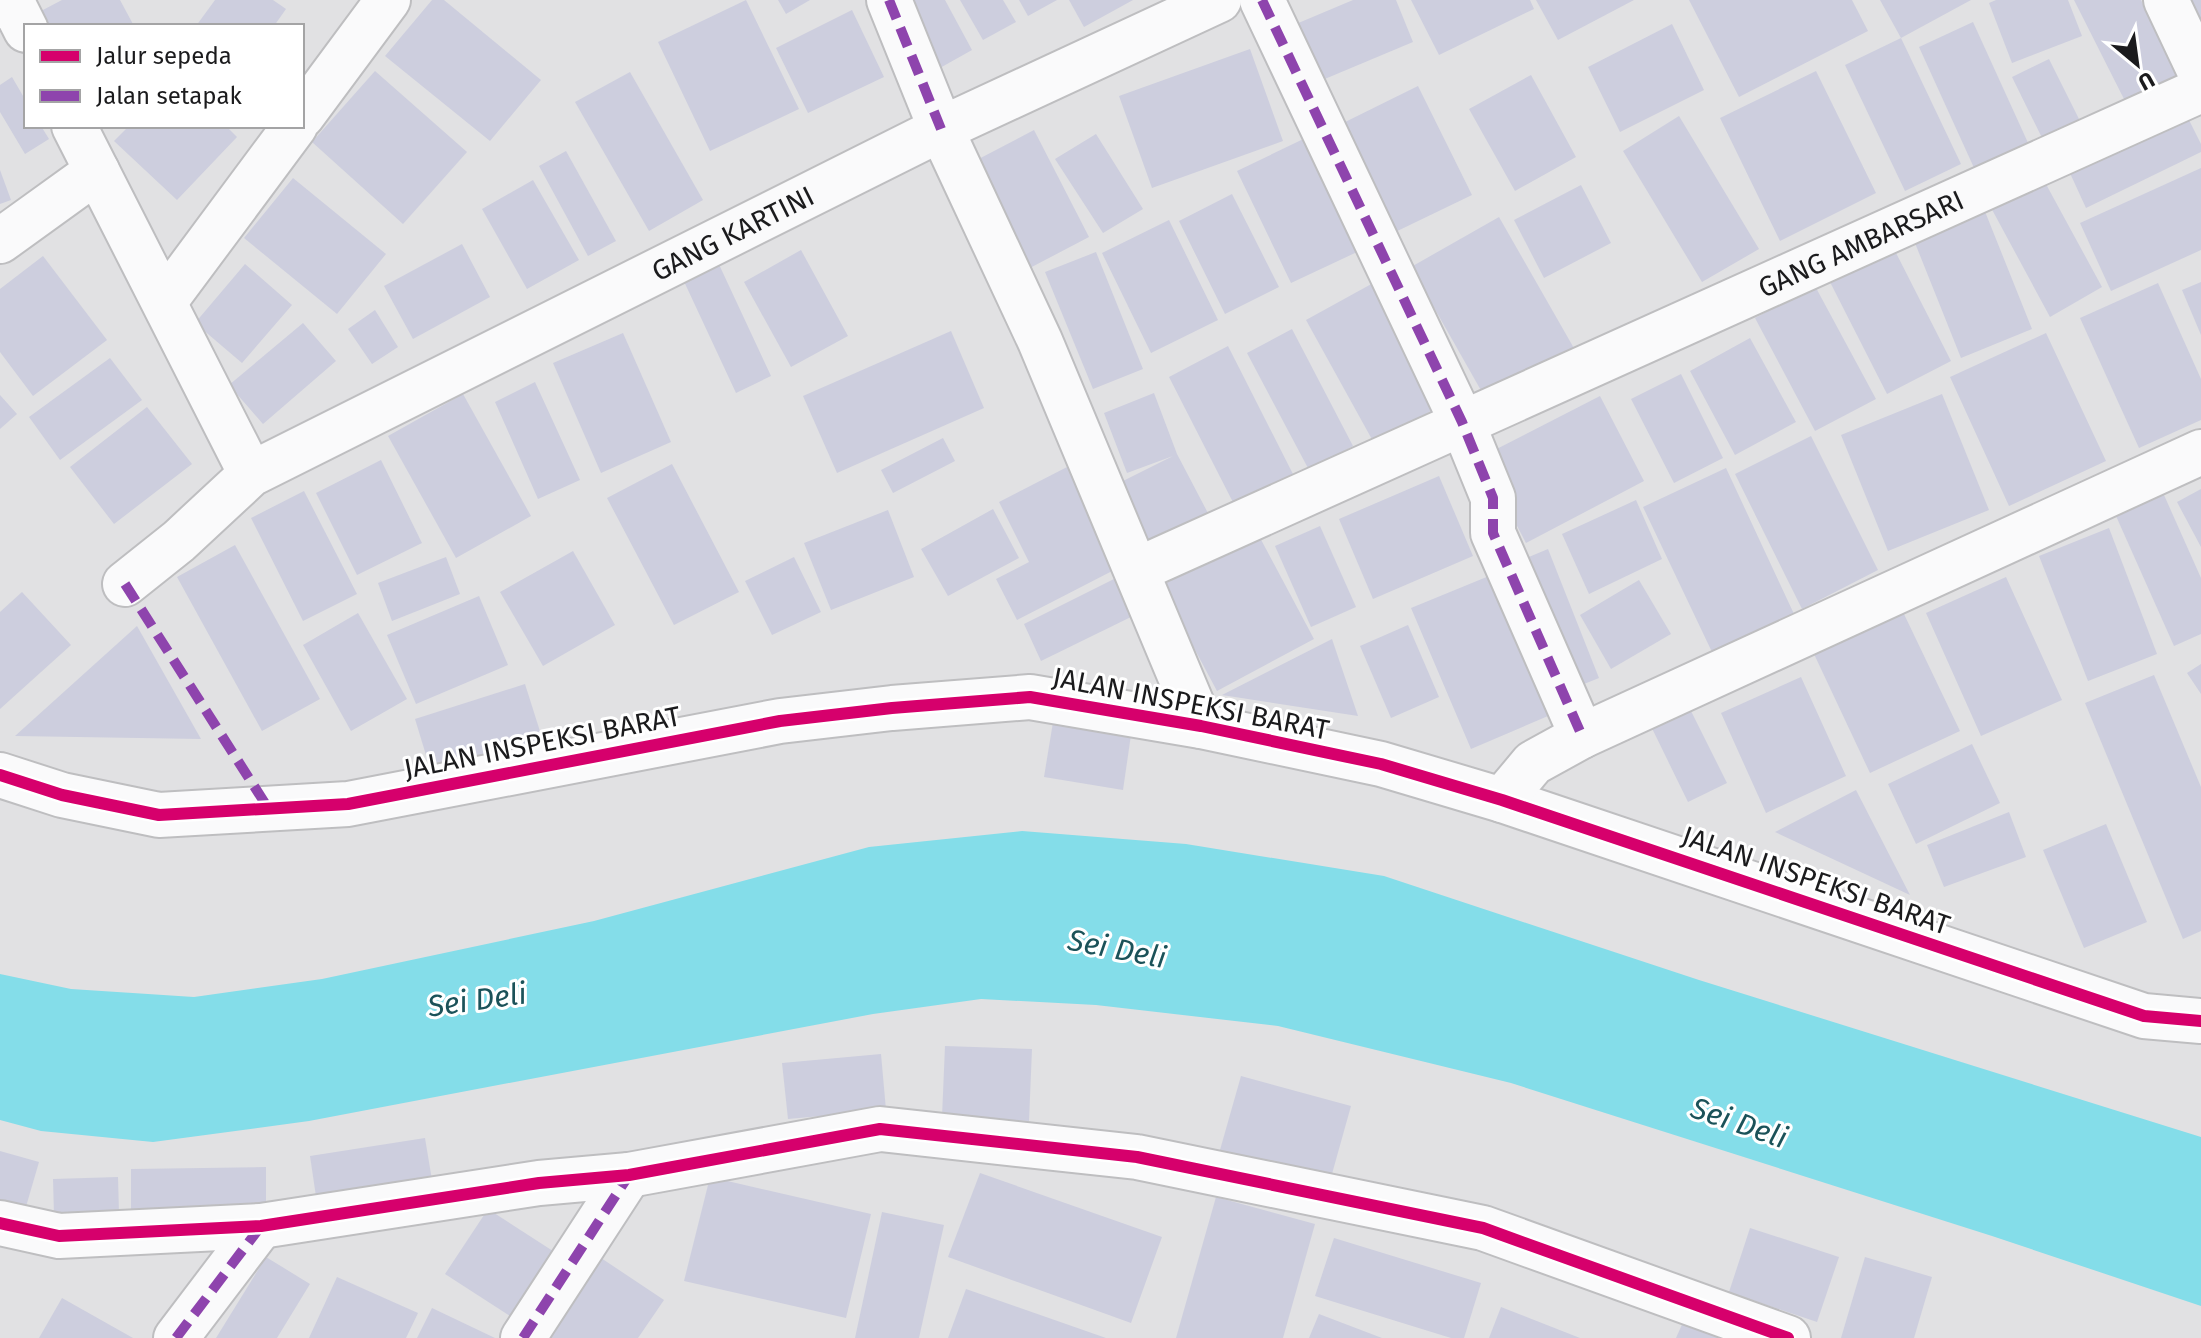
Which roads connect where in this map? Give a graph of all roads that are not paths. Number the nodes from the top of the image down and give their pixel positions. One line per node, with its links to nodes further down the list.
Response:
1 (11, 0): 7 (street)
2 (388, 0): 10 (street)
3 (889, 0): 13 (street)
4 (1219, 0): 13 (street, GANG KARTINI)
5 (1262, 0): 17 (street)
6 (2166, 0): 8 (street)
7 (24, 26)
8 (2201, 74)
9 (2201, 90): 17 (street, GANG AMBARSARI)
10 (304, 113)
11 (75, 128): 14 (street)
12 (294, 128): 16 (street)
13 (941, 129): 19 (street, GANG KARTINI); 20 (street)
14 (97, 171): 15 (street); 16 (street)
15 (0, 241)
16 (165, 301): 19 (street)
17 (1462, 422): 20 (street, GANG AMBARSARI); 23 (street)
18 (2201, 452): 23 (street)
19 (251, 474): 21 (street, GANG KARTINI)
20 (1137, 570): 22 (street)
21 (125, 584)
22 (1201, 726): 24 (street, JALAN INSPEKSI BARAT); 25 (street, JALAN INSPEKSI BARAT)
23 (1582, 736): 25 (street)
24 (0, 775)
25 (1502, 800): 26 (street, JALAN INSPEKSI BARAT)
26 (2201, 1021)
27 (629, 1175): 29 (street); 31 (street); 32 (street)
28 (0, 1223): 29 (street)
29 (261, 1226): 30 (street)
30 (176, 1338)
31 (523, 1338)
32 (1788, 1338)

